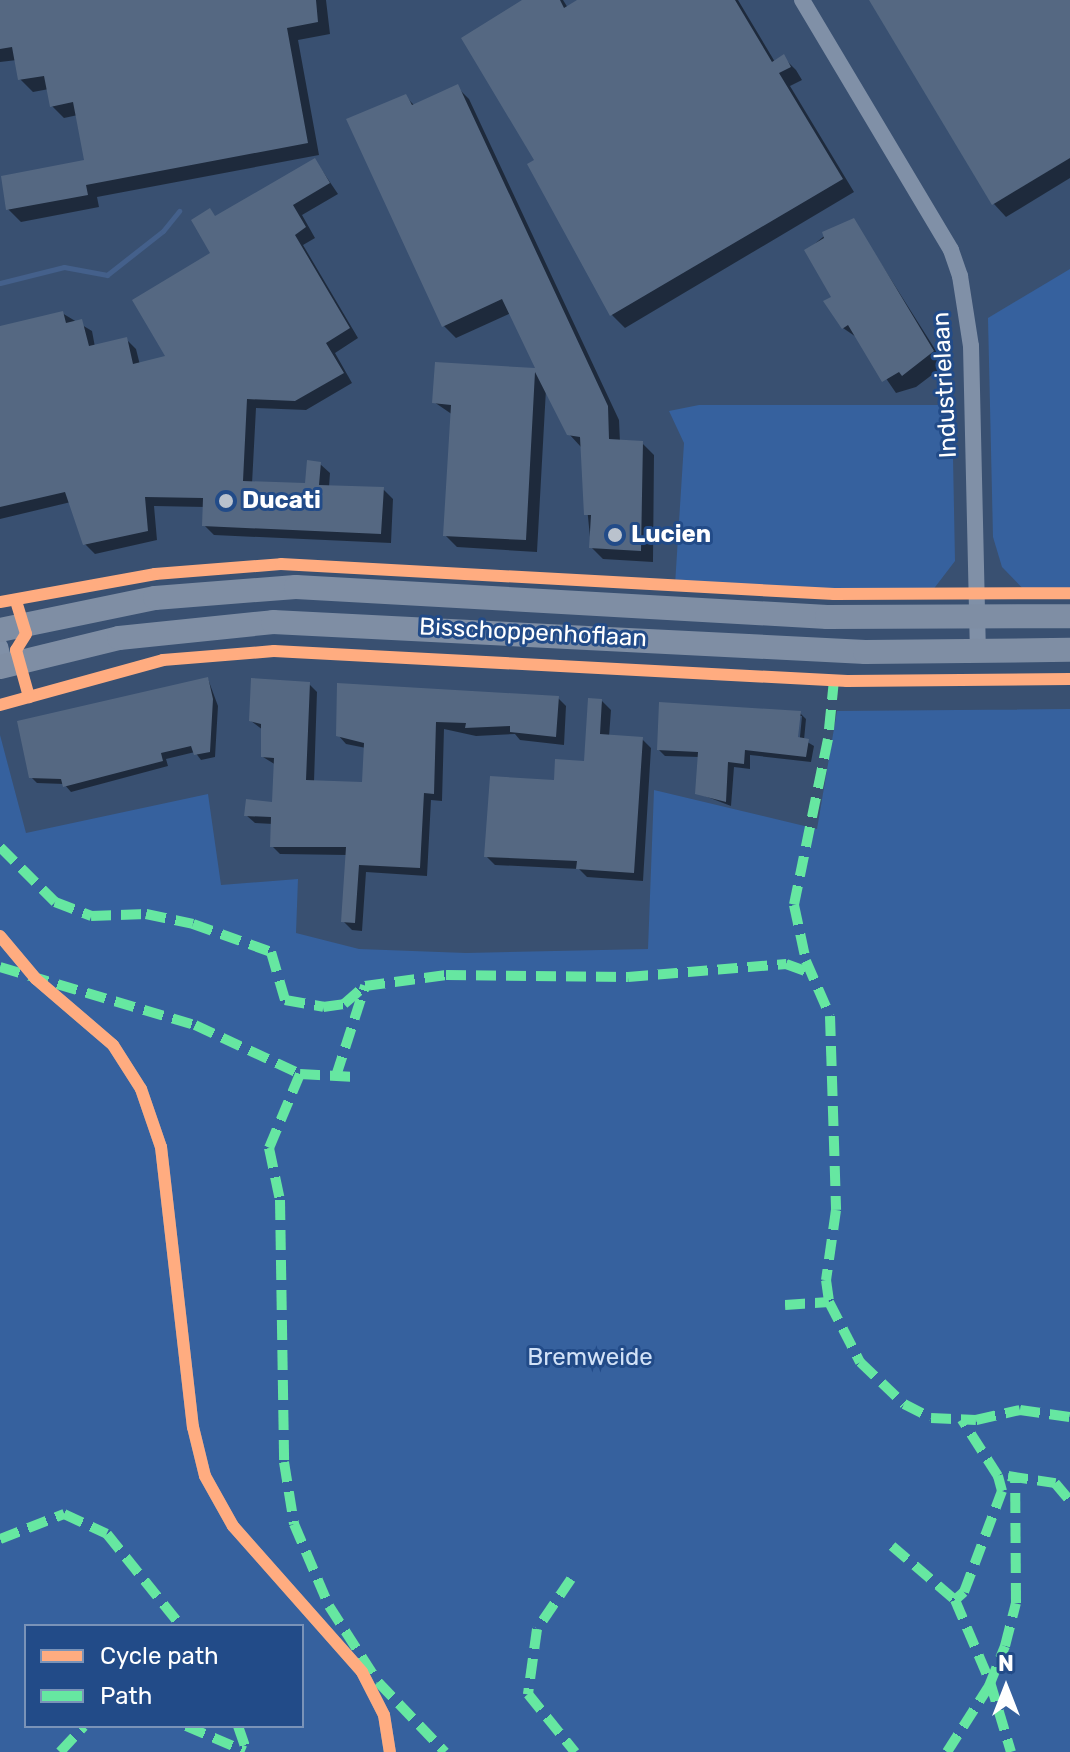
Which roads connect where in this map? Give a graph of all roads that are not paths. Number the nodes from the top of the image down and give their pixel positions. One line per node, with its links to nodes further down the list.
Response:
1 (802, 0): 3 (street, Industrielaan)
2 (1070, 616): 3 (main road, Bisschoppenhoflaan)
3 (977, 618): 4 (main road, Bisschoppenhoflaan); 6 (street, Industrielaan)
4 (0, 630)
5 (1070, 650): 6 (main road, Bisschoppenhoflaan)
6 (978, 652): 7 (main road, Bisschoppenhoflaan)
7 (2, 660)
8 (0, 936): 9 (street)
9 (390, 1752)

